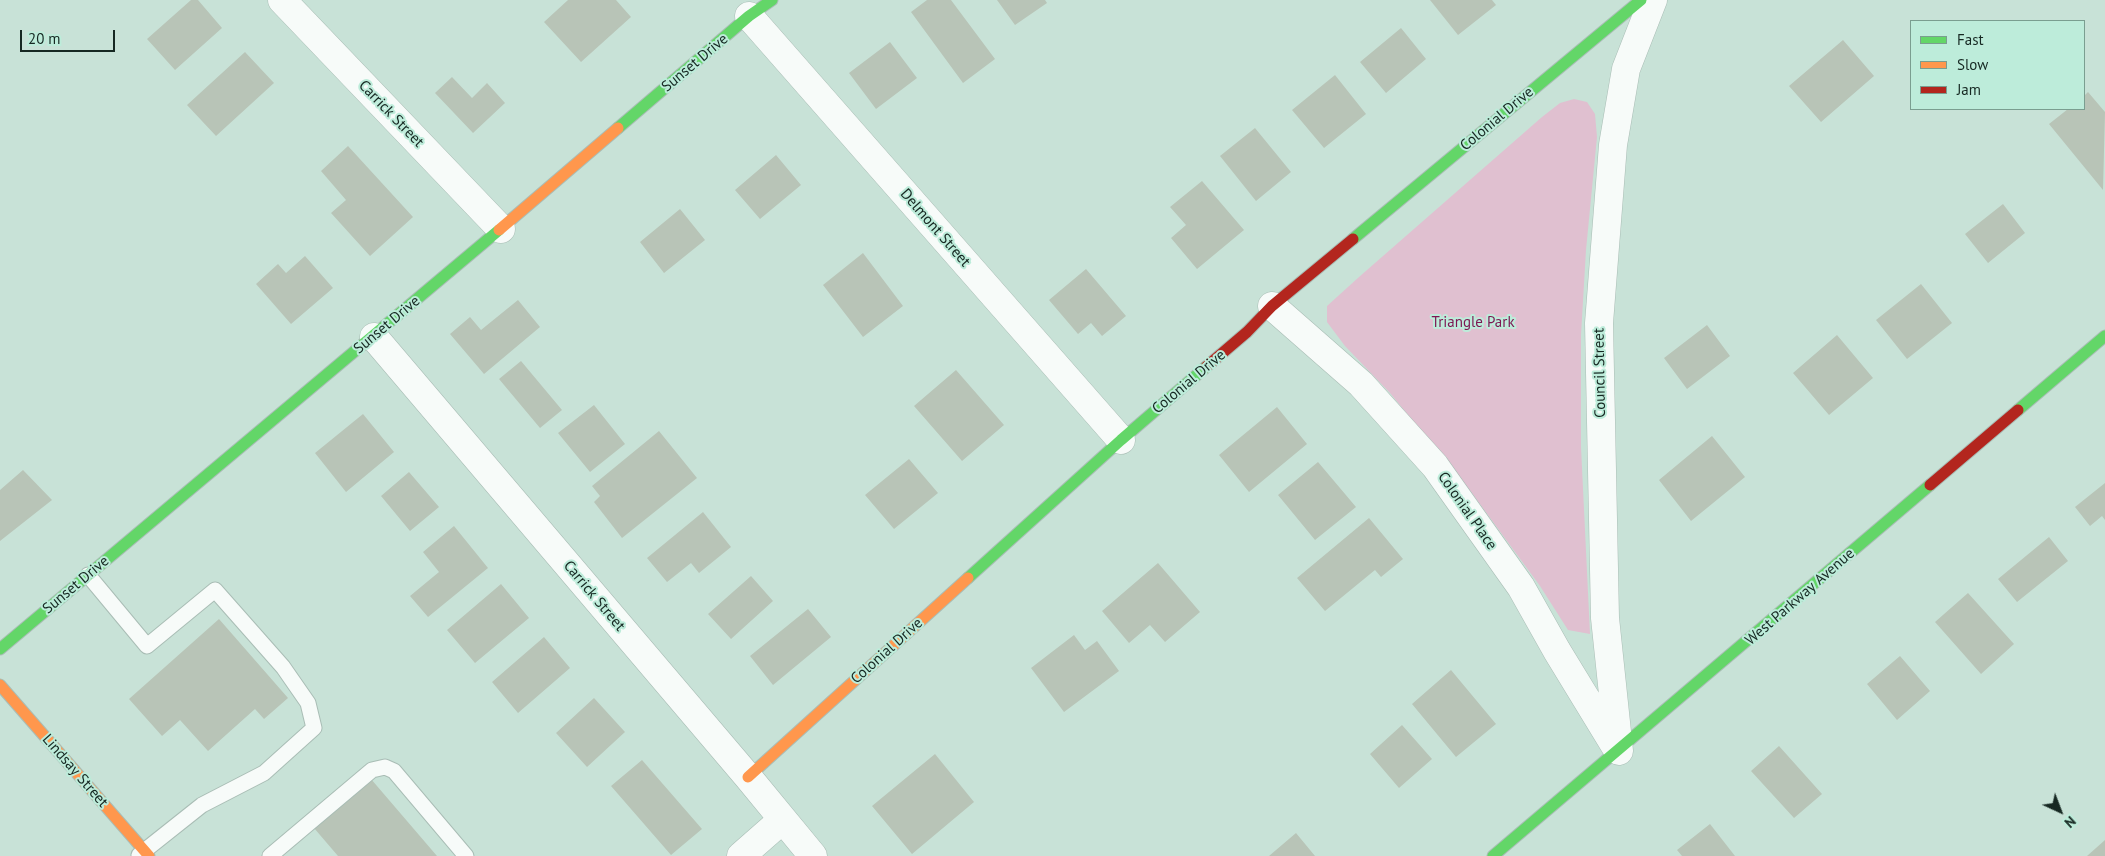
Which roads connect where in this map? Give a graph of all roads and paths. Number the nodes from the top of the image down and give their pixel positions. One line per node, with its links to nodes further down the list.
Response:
1 (282, 0): 6 (street, Carrick Street)
2 (772, 0): 5 (street, Sunset Drive)
3 (1641, 0): 7 (street, Colonial Drive)
4 (1653, 0): 14 (street, Council Street)
5 (749, 16): 6 (street, Sunset Drive); 10 (street, Delmont Street)
6 (501, 229): 9 (street, Sunset Drive)
7 (1272, 306): 10 (street, Colonial Drive); 14 (street, Colonial Place)
8 (2105, 336): 14 (street, West Parkway Avenue)
9 (374, 337): 11 (street, Sunset Drive); 15 (street, Carrick Street)
10 (1121, 440): 15 (street, Colonial Drive)
11 (88, 576): 12 (street, Sunset Drive); 17 (lane)
12 (0, 649)
13 (0, 685): 17 (street, Lindsay Street)
14 (1619, 751): 22 (street, West Parkway Avenue)
15 (748, 777): 16 (street, Carrick Street)
16 (782, 820): 20 (street); 21 (street, Carrick Street)
17 (144, 854)
18 (270, 856): 19 (lane)
19 (466, 856)
20 (741, 856)
21 (813, 856)
22 (1493, 856)

